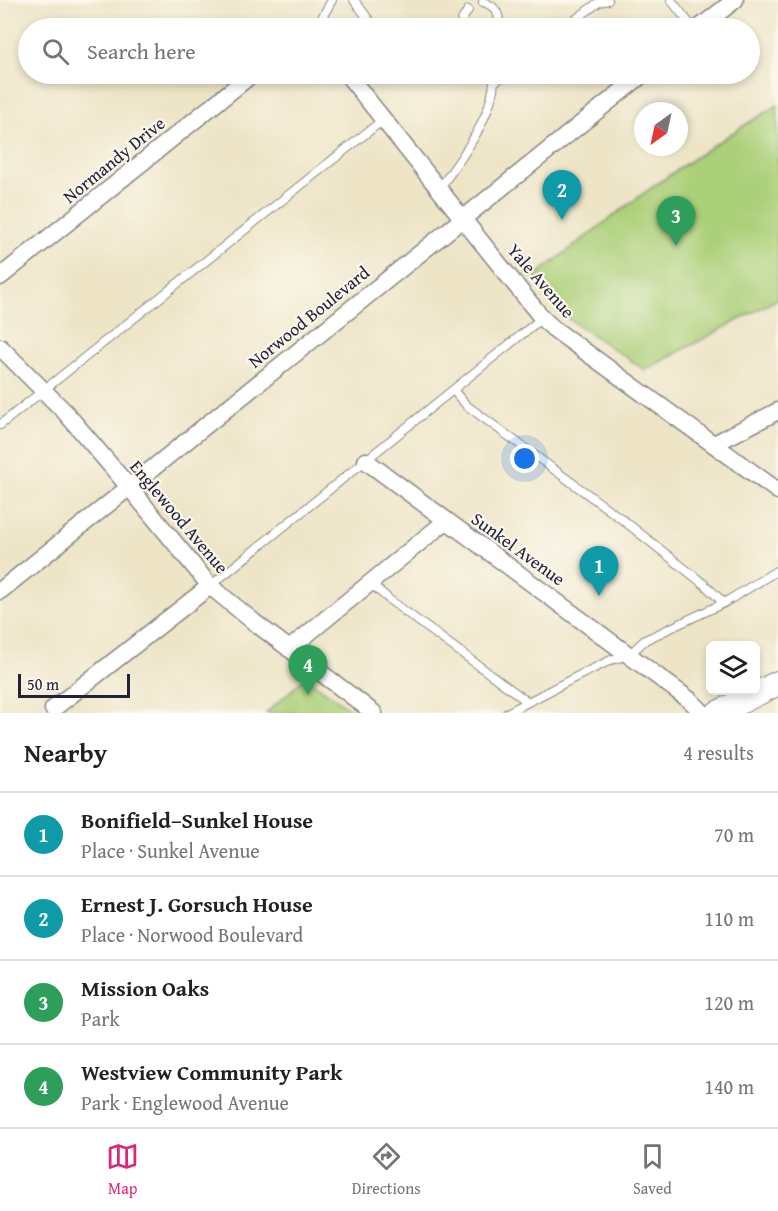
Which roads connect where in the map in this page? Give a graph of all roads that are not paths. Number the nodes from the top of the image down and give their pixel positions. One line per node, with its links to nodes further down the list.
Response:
1 (332, 0): 8 (lane)
2 (354, 0): 9 (lane)
3 (608, 0): 12 (lane)
4 (671, 0): 13 (lane)
5 (735, 0): 14 (street)
6 (483, 2): 11 (lane)
7 (468, 10): 10 (lane)
8 (322, 18)
9 (368, 18)
10 (463, 18)
11 (500, 18)
12 (577, 18)
13 (685, 18)
14 (712, 18)
15 (240, 84): 22 (street, Normandy Drive)
16 (356, 84): 19 (street, Yale Avenue)
17 (493, 84): 20 (lane)
18 (631, 84): 21 (street, Norwood Boulevard)
19 (384, 118): 20 (street, Yale Avenue); 25 (lane)
20 (439, 189): 21 (street, Yale Avenue)
21 (463, 219): 23 (street, Yale Avenue); 31 (street, Norwood Boulevard)
22 (0, 277)
23 (542, 318): 26 (lane); 29 (street, Yale Avenue)
24 (0, 347): 25 (street, Englewood Avenue)
25 (43, 390): 28 (lane); 31 (street, Englewood Avenue)
26 (453, 390): 30 (lane); 38 (lane)
27 (778, 411): 29 (street)
28 (0, 425)
29 (714, 444): 32 (street, Yale Avenue)
30 (366, 461): 33 (street, Sunkel Avenue); 36 (lane)
31 (129, 487): 36 (street, Englewood Avenue); 37 (street, Norwood Boulevard)
32 (778, 491)
33 (446, 521): 35 (street); 40 (street, Sunkel Avenue)
34 (778, 570): 38 (lane)
35 (370, 583): 39 (street); 42 (lane)
36 (210, 586): 39 (street, Englewood Avenue); 43 (street)
37 (0, 591)
38 (724, 603): 40 (lane)
39 (288, 649): 44 (street, Englewood Avenue)
40 (629, 655): 42 (lane); 46 (street, Sunkel Avenue)
41 (778, 683): 47 (street)
42 (528, 702): 45 (lane)
43 (53, 709)
44 (374, 713)
45 (507, 713)
46 (702, 713)
47 (718, 713)

